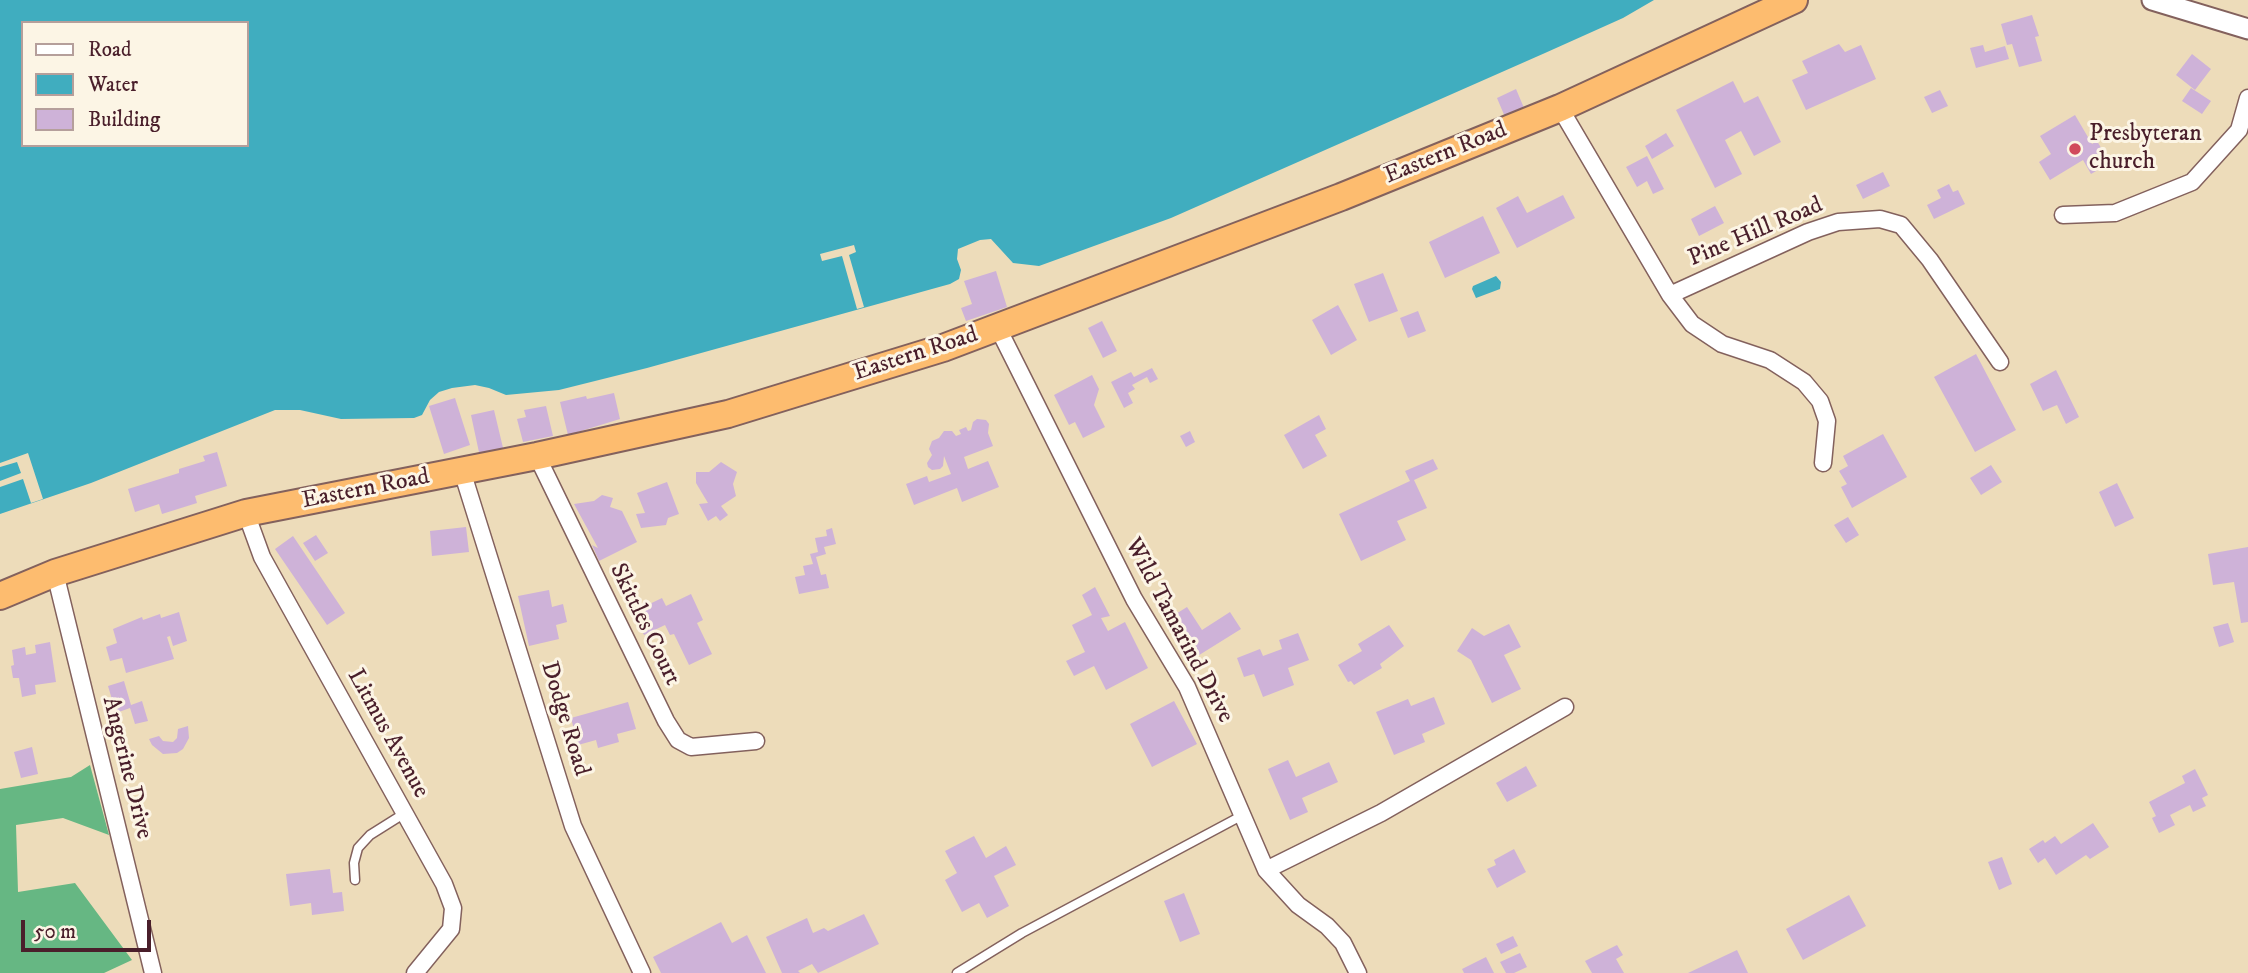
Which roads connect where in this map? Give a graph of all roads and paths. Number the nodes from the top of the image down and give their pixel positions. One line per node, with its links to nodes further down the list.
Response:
1 (1794, 0): 5 (highway, Eastern Road)
2 (2152, 0): 3 (street)
3 (2248, 29)
4 (2248, 98): 6 (street)
5 (1560, 108): 7 (street, Pine Hill Road); 8 (highway, Eastern Road)
6 (2063, 215)
7 (1670, 295): 9 (street, Pine Hill Road); 11 (street, Pine Hill Road)
8 (998, 328): 10 (highway, Eastern Road); 19 (street, Wild Tamarind Drive)
9 (2000, 362)
10 (537, 456): 12 (highway, Eastern Road); 17 (street, Skittles Court)
11 (1823, 463)
12 (462, 471): 13 (highway, Eastern Road); 24 (street, Dodge Road)
13 (247, 513): 14 (highway, Eastern Road); 18 (street, Litmus Avenue)
14 (55, 573): 15 (highway, Eastern Road); 22 (street, Angerine Drive)
15 (0, 596)
16 (1565, 707): 20 (street)
17 (756, 741)
18 (405, 813): 21 (lane); 23 (street, Litmus Avenue)
19 (1243, 815): 20 (street, Wild Tamarind Drive); 25 (lane)
20 (1266, 870): 26 (street, Wild Tamarind Drive)
21 (355, 880)
22 (153, 973)
23 (415, 973)
24 (642, 973)
25 (957, 973)
26 (1358, 973)

